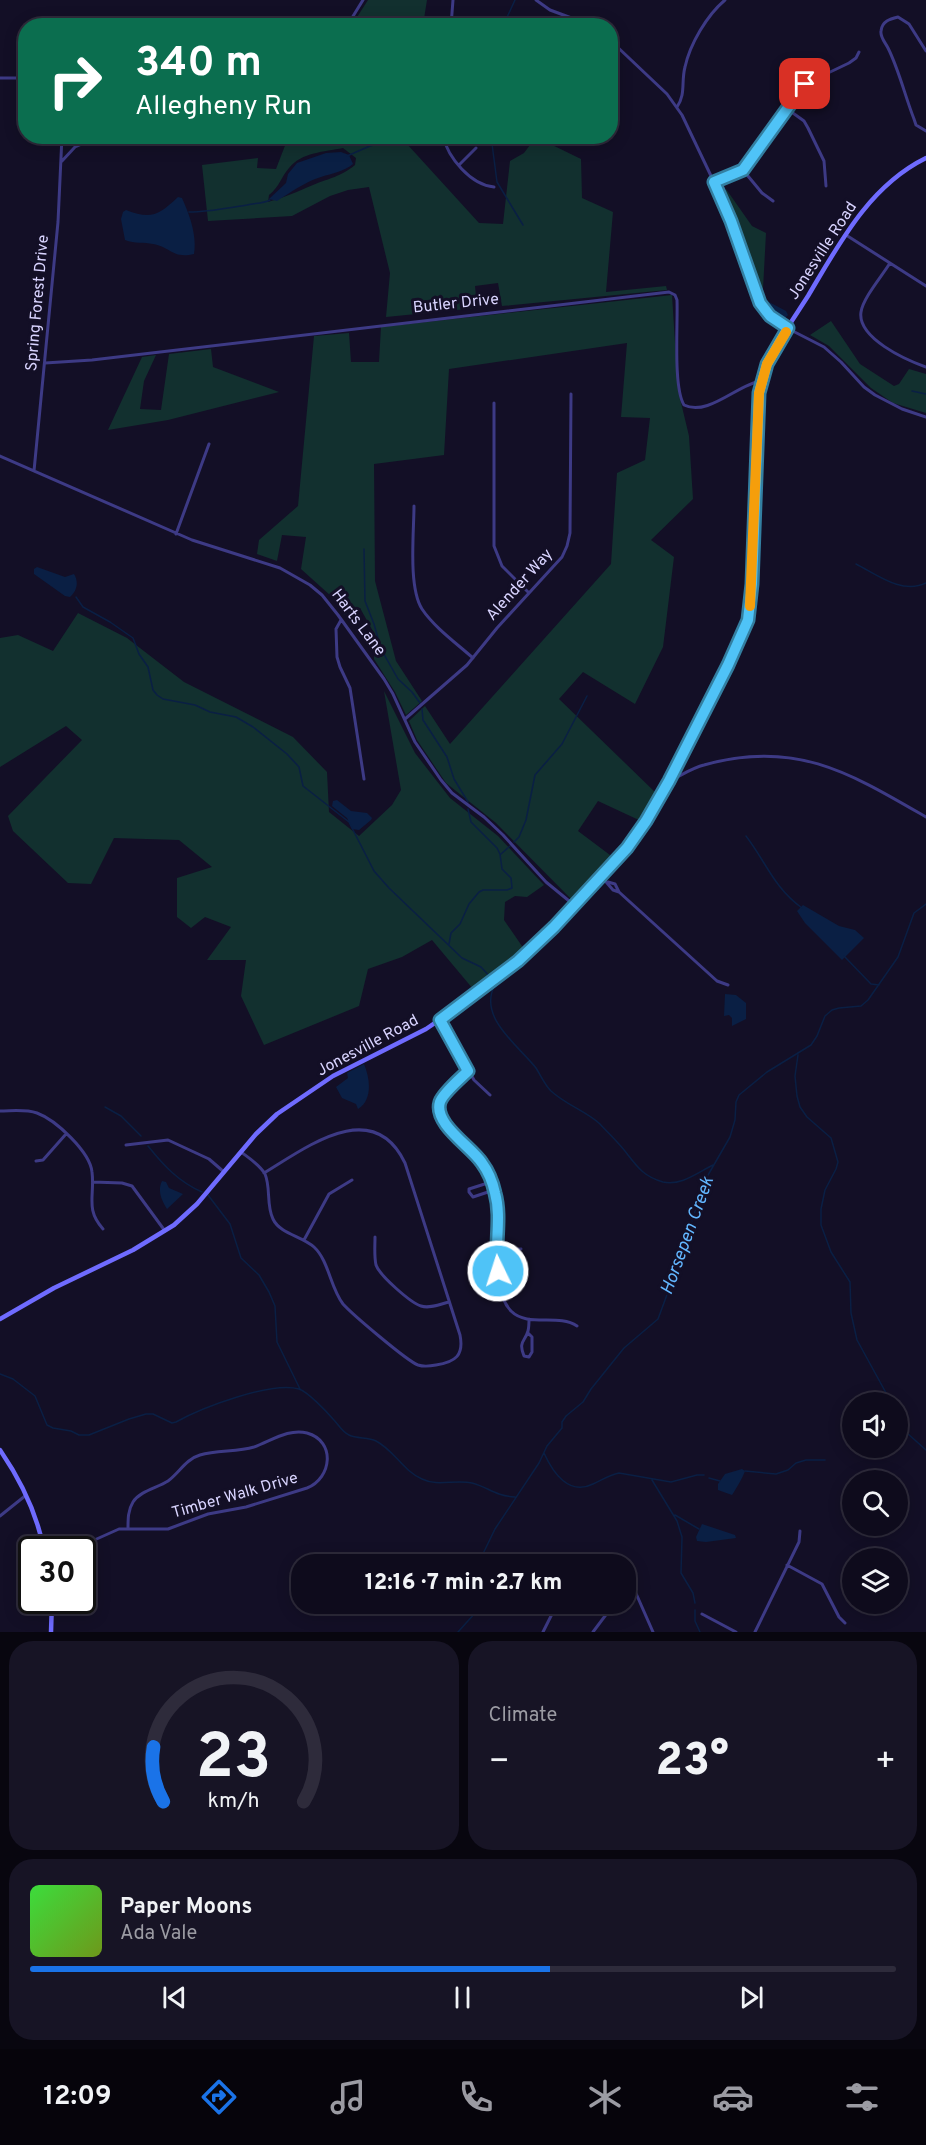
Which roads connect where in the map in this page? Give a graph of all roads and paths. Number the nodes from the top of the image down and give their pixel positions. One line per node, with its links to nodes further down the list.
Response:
1 (363, 0): 5 (street)
2 (453, 0): 6 (street)
3 (536, 0): 7 (street)
4 (725, 0): 13 (street)
5 (352, 18)
6 (452, 18)
7 (572, 18)
8 (618, 48): 13 (street)
9 (926, 51): 15 (street)
10 (859, 52): 14 (street)
11 (0, 78): 12 (street)
12 (18, 78)
13 (677, 107): 24 (street)
14 (786, 108): 23 (street); 25 (street)
15 (926, 131)
16 (62, 144): 21 (street, Spring Forest Drive)
17 (82, 144): 21 (street)
18 (446, 144): 22 (street)
19 (476, 148): 22 (street)
20 (926, 158): 28 (street, Jonesville Road)
21 (61, 162): 32 (street, Spring Forest Drive)
22 (459, 165): 26 (street)
23 (743, 170): 24 (street); 27 (street)
24 (714, 182): 31 (street)
25 (826, 186)
26 (494, 187)
27 (773, 201)
28 (846, 235): 29 (street); 31 (street, Jonesville Road)
29 (890, 263): 30 (street); 33 (street)
30 (926, 286)
31 (788, 328): 34 (street, Jonesville Road); 37 (street)
32 (45, 363): 34 (street, Butler Drive); 40 (street, Spring Forest Drive)
33 (926, 367)
34 (761, 381): 48 (street, Jonesville Road)
35 (571, 394): 43 (street, Alender Way)
36 (494, 403): 43 (street)
37 (926, 417)
38 (209, 444): 42 (street)
39 (0, 456): 40 (street, Harts Lane)
40 (34, 471): 42 (street, Harts Lane)
41 (414, 506): 45 (street)
42 (176, 534): 44 (street, Harts Lane)
43 (529, 592): 45 (street, Alender Way)
44 (341, 620): 46 (street, Harts Lane); 47 (street)
45 (473, 658): 46 (street, Alender Way)
46 (405, 719): 51 (street, Harts Lane)
47 (364, 779)
48 (669, 781): 49 (street); 50 (street, Jonesville Road)
49 (926, 817)
50 (601, 876): 51 (street, Jonesville Road); 52 (street)
51 (574, 905): 53 (street, Jonesville Road)
52 (728, 985)
53 (440, 1020): 54 (street); 59 (street, Jonesville Road)
54 (468, 1071): 55 (street); 65 (street)
55 (490, 1095)
56 (0, 1111): 57 (street)
57 (66, 1134): 60 (street); 64 (street)
58 (126, 1145): 61 (street)
59 (241, 1152): 61 (street, Jonesville Road); 62 (street)
60 (36, 1161)
61 (224, 1173): 68 (street, Jonesville Road)
62 (264, 1173): 70 (street); 73 (street)
63 (352, 1180): 70 (street)
64 (93, 1182): 67 (street); 68 (street)
65 (491, 1182): 66 (street); 66 (street)
66 (494, 1190): 72 (street)
67 (103, 1229)
68 (165, 1231): 74 (street, Jonesville Road)
69 (375, 1237): 73 (street)
70 (304, 1240): 73 (street)
71 (521, 1249): 72 (street)
72 (495, 1250): 75 (street)
73 (449, 1302)
74 (0, 1319)
75 (529, 1319): 76 (street); 77 (street)
76 (577, 1326)
77 (528, 1333): 77 (street)
78 (0, 1450): 79 (street)
79 (26, 1496): 80 (street); 83 (street)
80 (0, 1516)
81 (128, 1528): 81 (street, Timber Walk Drive); 84 (street, Timber Walk Drive)
82 (800, 1531): 85 (street)
83 (41, 1536)
84 (96, 1539)
85 (787, 1565): 91 (street); 97 (street)
86 (636, 1594): 95 (street)
87 (52, 1614): 92 (street)
88 (552, 1614): 93 (street)
89 (606, 1614): 94 (street)
90 (702, 1614): 96 (street)
91 (845, 1623)
92 (51, 1632)
93 (543, 1632)
94 (592, 1632)
95 (653, 1632)
96 (736, 1632)
97 (755, 1632)

